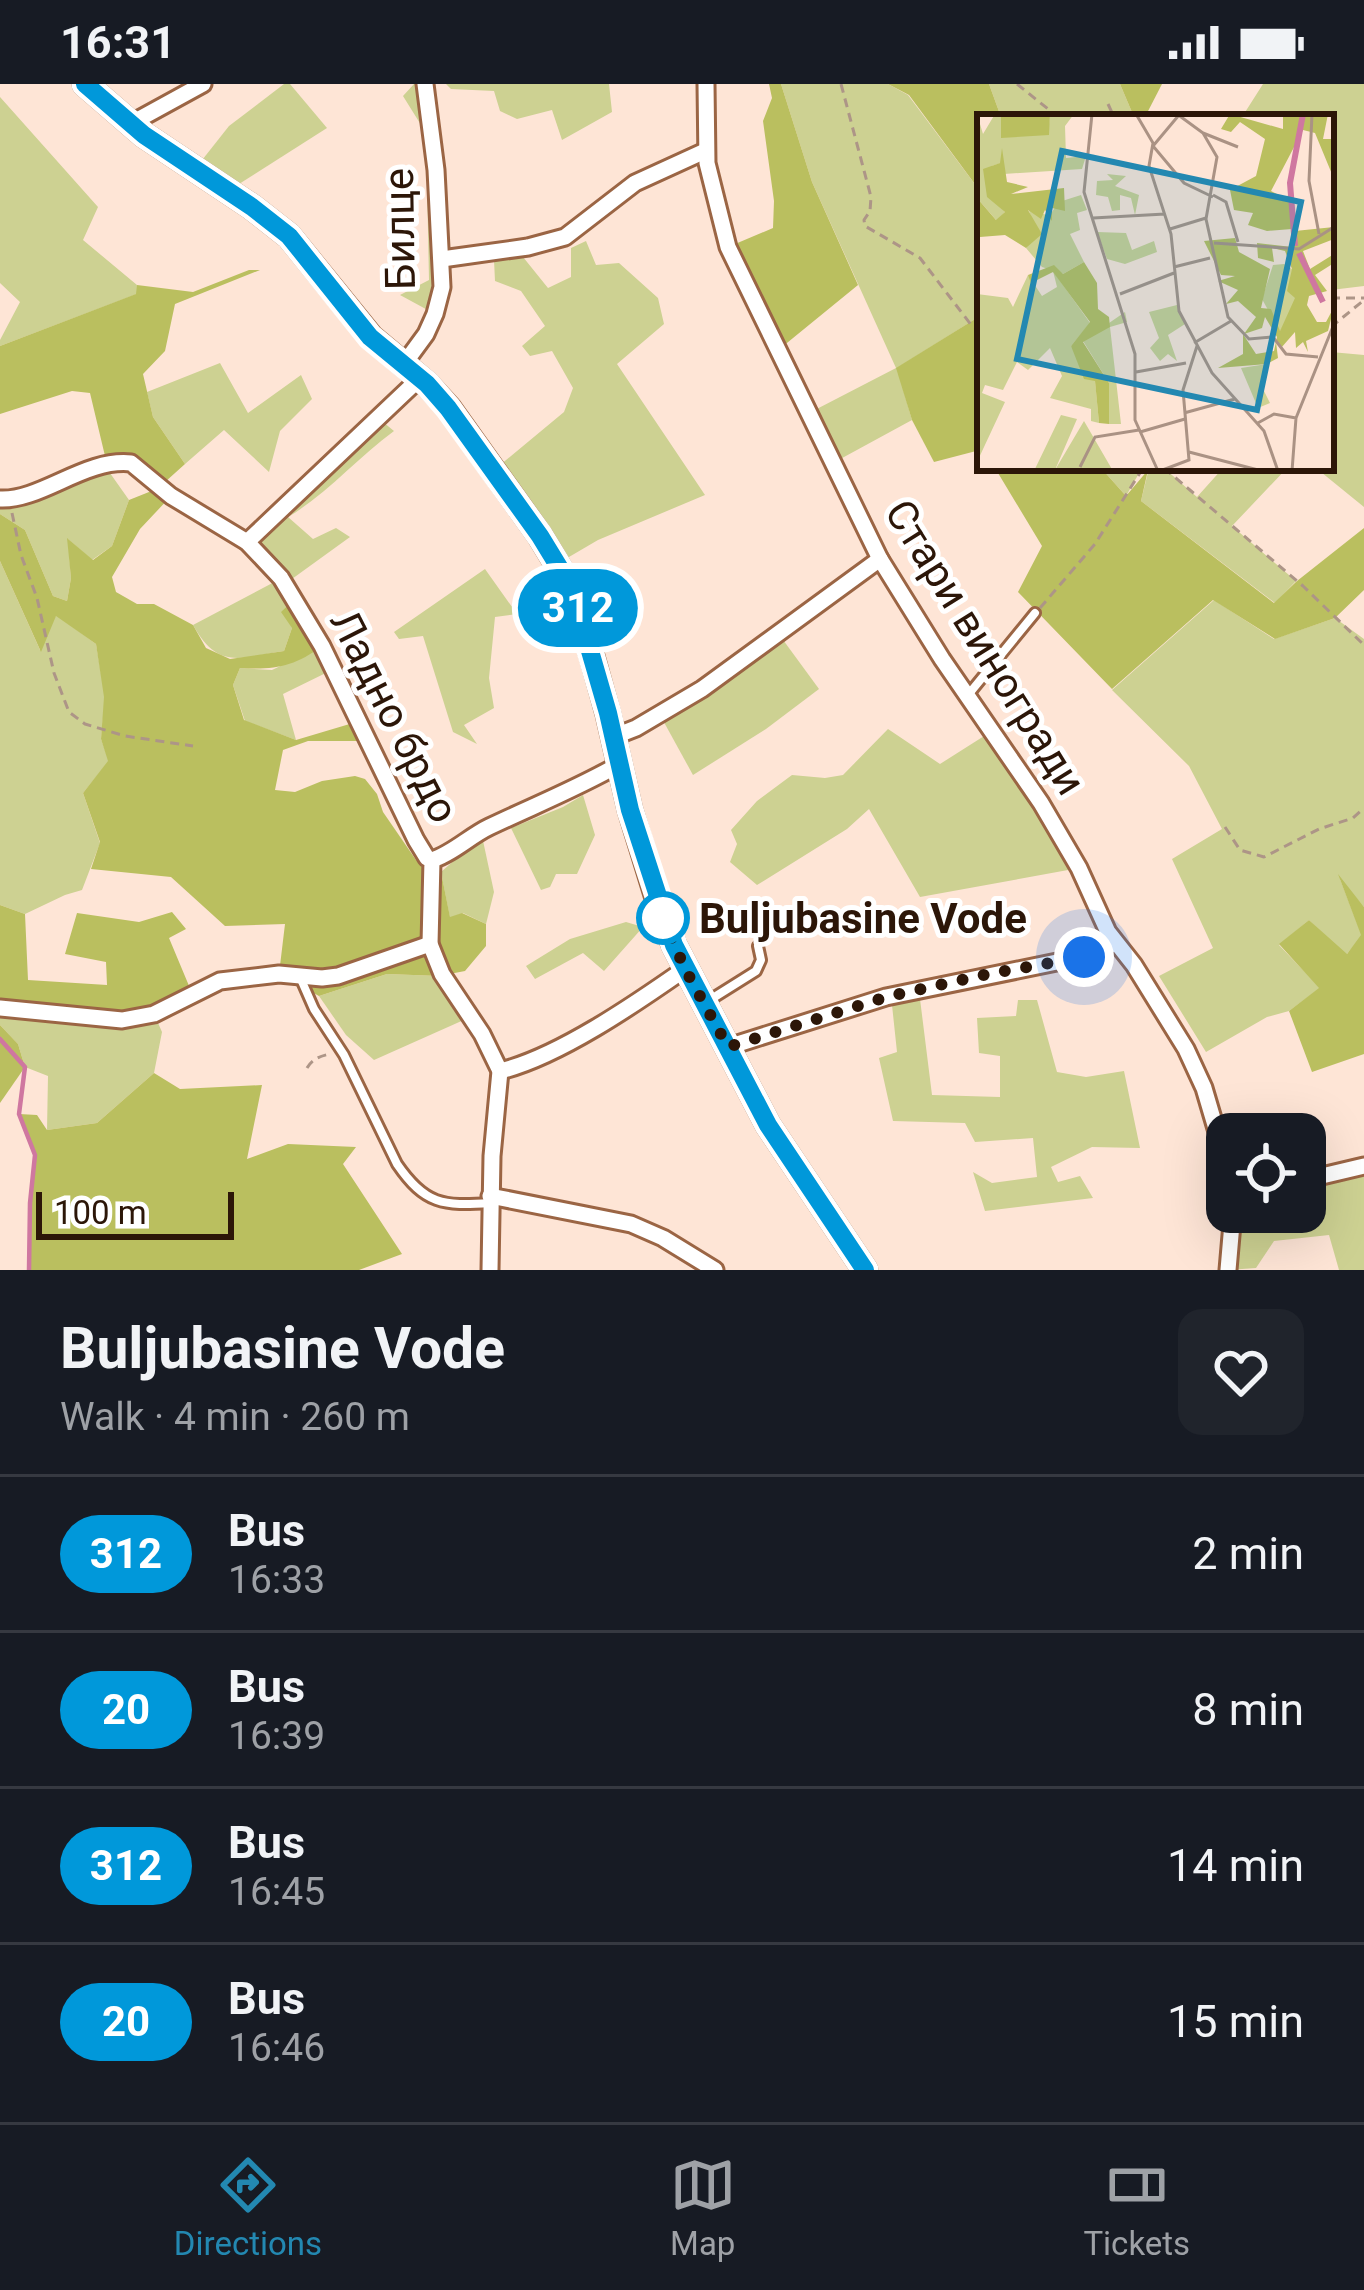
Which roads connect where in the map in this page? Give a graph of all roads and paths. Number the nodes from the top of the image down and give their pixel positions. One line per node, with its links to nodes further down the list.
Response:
1 (85, 84): 10 (street)
2 (202, 84): 10 (street)
3 (425, 84): 12 (street, Билце)
4 (706, 84): 11 (street, Стари виногради)
5 (841, 84): 16 (path)
6 (1017, 84): 8 (path)
7 (1108, 104): 9 (path)
8 (1054, 114)
9 (1113, 114)
10 (130, 124): 17 (street)
11 (705, 152): 12 (street); 22 (street, Стари виногради)
12 (442, 260): 17 (street, Билце)
13 (1334, 298): 14 (path)
14 (1364, 299): 15 (path)
15 (1334, 324)
16 (977, 329)
17 (412, 371): 21 (street, Билце); 26 (street)
18 (1141, 471): 23 (path)
19 (1169, 471): 24 (path)
20 (5, 500): 21 (street, Ладно брдо); 27 (path)
21 (248, 542): 31 (street, Ладно брдо)
22 (880, 559): 25 (street, Стари виногради); 26 (street)
23 (1035, 614): 25 (lane)
24 (1364, 644)
25 (967, 696): 32 (street, Стари виногради)
26 (613, 737): 28 (street)
27 (194, 746)
28 (618, 765): 31 (street); 35 (street)
29 (1364, 808): 30 (path)
30 (1225, 827)
31 (432, 860): 33 (street, Ладно брдо)
32 (1114, 943): 39 (street); 43 (street, Стари виногради)
33 (430, 944): 36 (street); 42 (street, Ладно брдо)
34 (758, 946): 37 (lane)
35 (685, 969): 37 (street); 42 (street)
36 (299, 976): 38 (street); 40 (lane)
37 (704, 1004): 39 (street)
38 (0, 1008)
39 (728, 1047): 50 (street)
40 (344, 1055): 41 (path); 46 (lane)
41 (307, 1068)
42 (500, 1071): 46 (street)
43 (1211, 1113)
44 (1364, 1166): 45 (street)
45 (1326, 1175)
46 (490, 1200): 48 (street); 49 (street)
47 (1231, 1233): 51 (street)
48 (490, 1270)
49 (715, 1270)
50 (866, 1270)
51 (1228, 1270)

